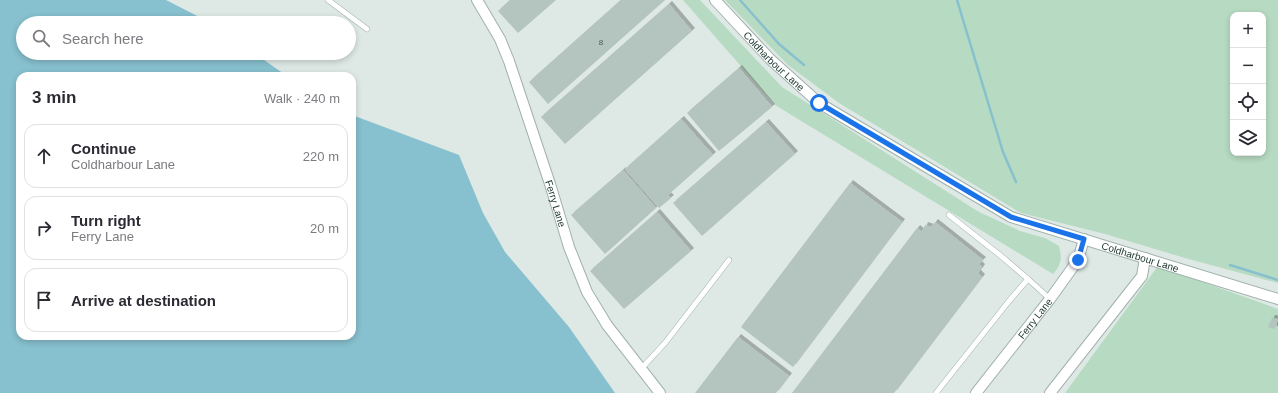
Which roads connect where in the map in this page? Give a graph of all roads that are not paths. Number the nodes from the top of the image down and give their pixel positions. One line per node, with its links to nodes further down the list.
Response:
1 (328, 0): 4 (lane)
2 (477, 0): 14 (street, Ferry Lane)
3 (715, 0): 8 (street, Coldharbour Lane)
4 (350, 16)
5 (356, 21): 6 (lane)
6 (367, 29)
7 (949, 215): 11 (lane)
8 (1084, 239): 9 (street, Coldharbour Lane); 13 (street, Ferry Lane)
9 (1145, 258): 12 (street, Coldharbour Lane); 18 (street)
10 (729, 260): 14 (lane)
11 (1028, 279): 13 (lane); 16 (lane)
12 (1278, 299)
13 (1050, 300): 17 (street, Ferry Lane)
14 (641, 369): 15 (street, Ferry Lane)
15 (660, 393)
16 (936, 393)
17 (976, 393)
18 (1050, 393)

